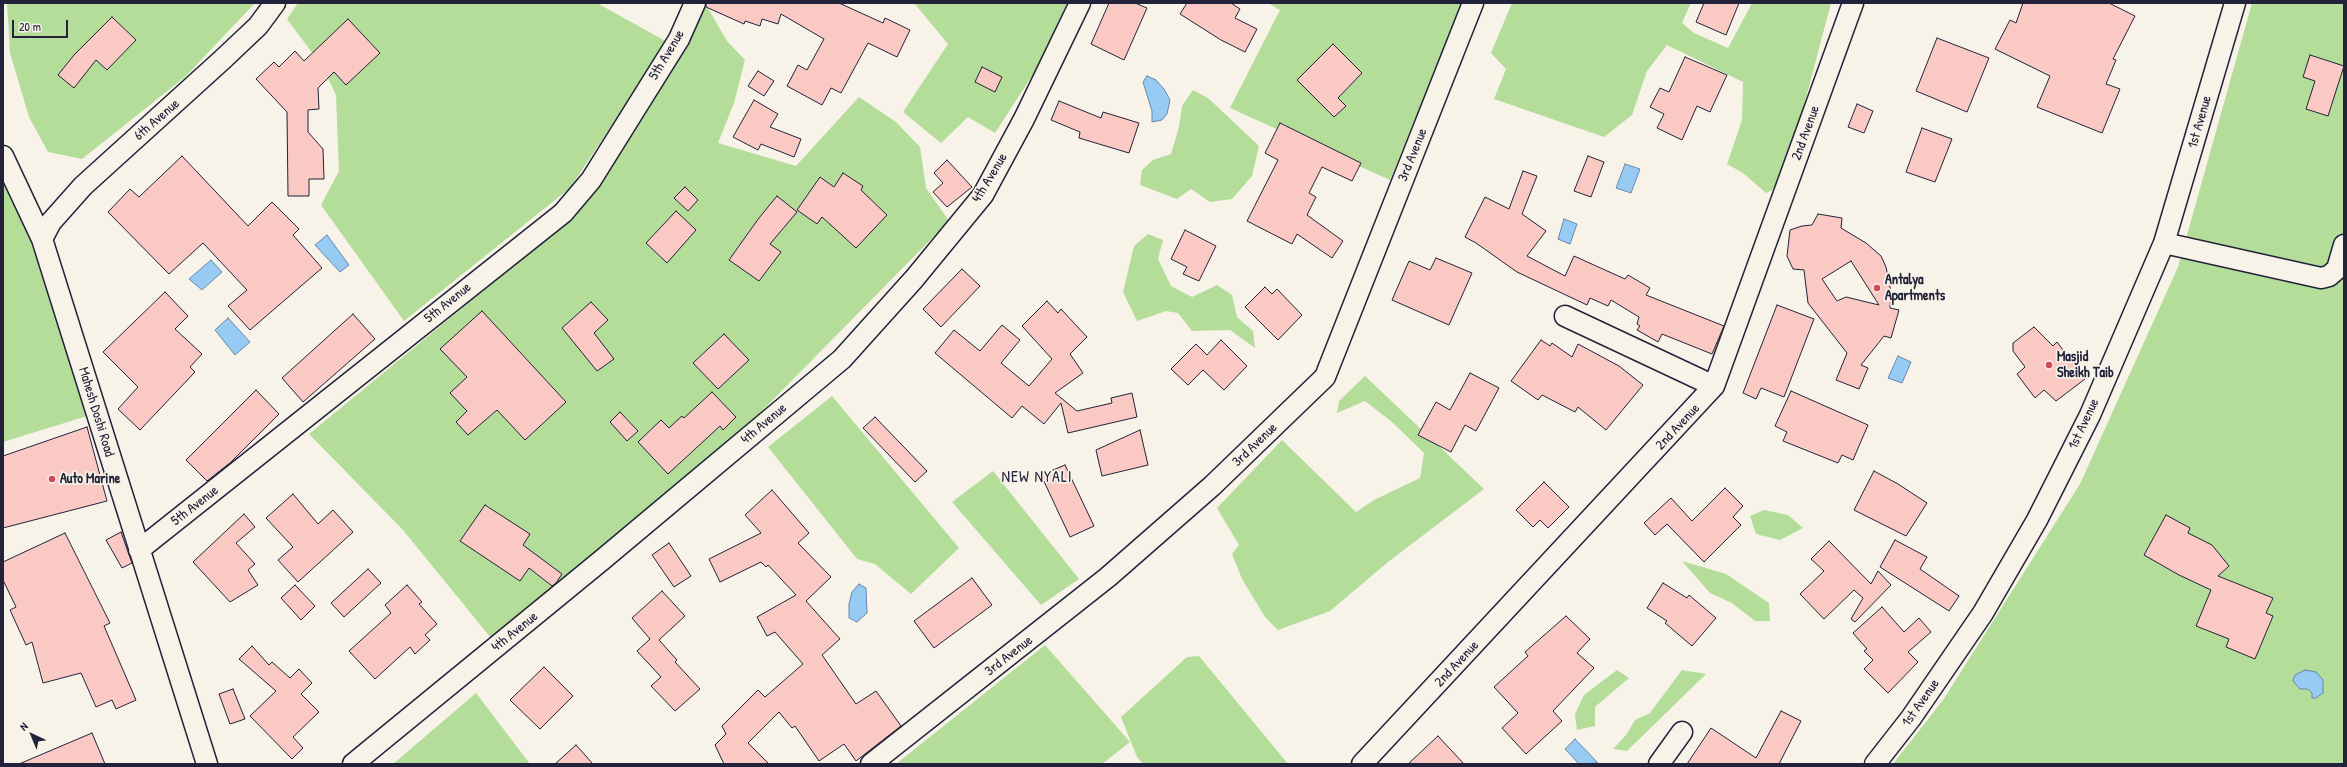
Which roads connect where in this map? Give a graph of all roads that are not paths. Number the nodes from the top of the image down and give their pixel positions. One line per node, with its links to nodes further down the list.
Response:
1 (276, 3): 8 (street, 6th Avenue)
2 (695, 3): 13 (street, 5th Avenue)
3 (1080, 3): 16 (street, 4th Avenue)
4 (1473, 3): 17 (street, 3rd Avenue)
5 (1853, 3): 12 (street, 2nd Avenue)
6 (2235, 3): 9 (street, 1st Avenue)
7 (3, 156): 8 (street, Mahesh Doshi Road)
8 (42, 239): 13 (street, Mahesh Doshi Road)
9 (2164, 243): 10 (street); 20 (street, 1st Avenue)
10 (2344, 245)
11 (1565, 316): 12 (street)
12 (1714, 386): 18 (street, 2nd Avenue)
13 (139, 550): 15 (street, Mahesh Doshi Road)
14 (1682, 732): 19 (street)
15 (207, 764)
16 (353, 764)
17 (871, 764)
18 (1362, 764)
19 (1659, 764)
20 (1875, 764)

